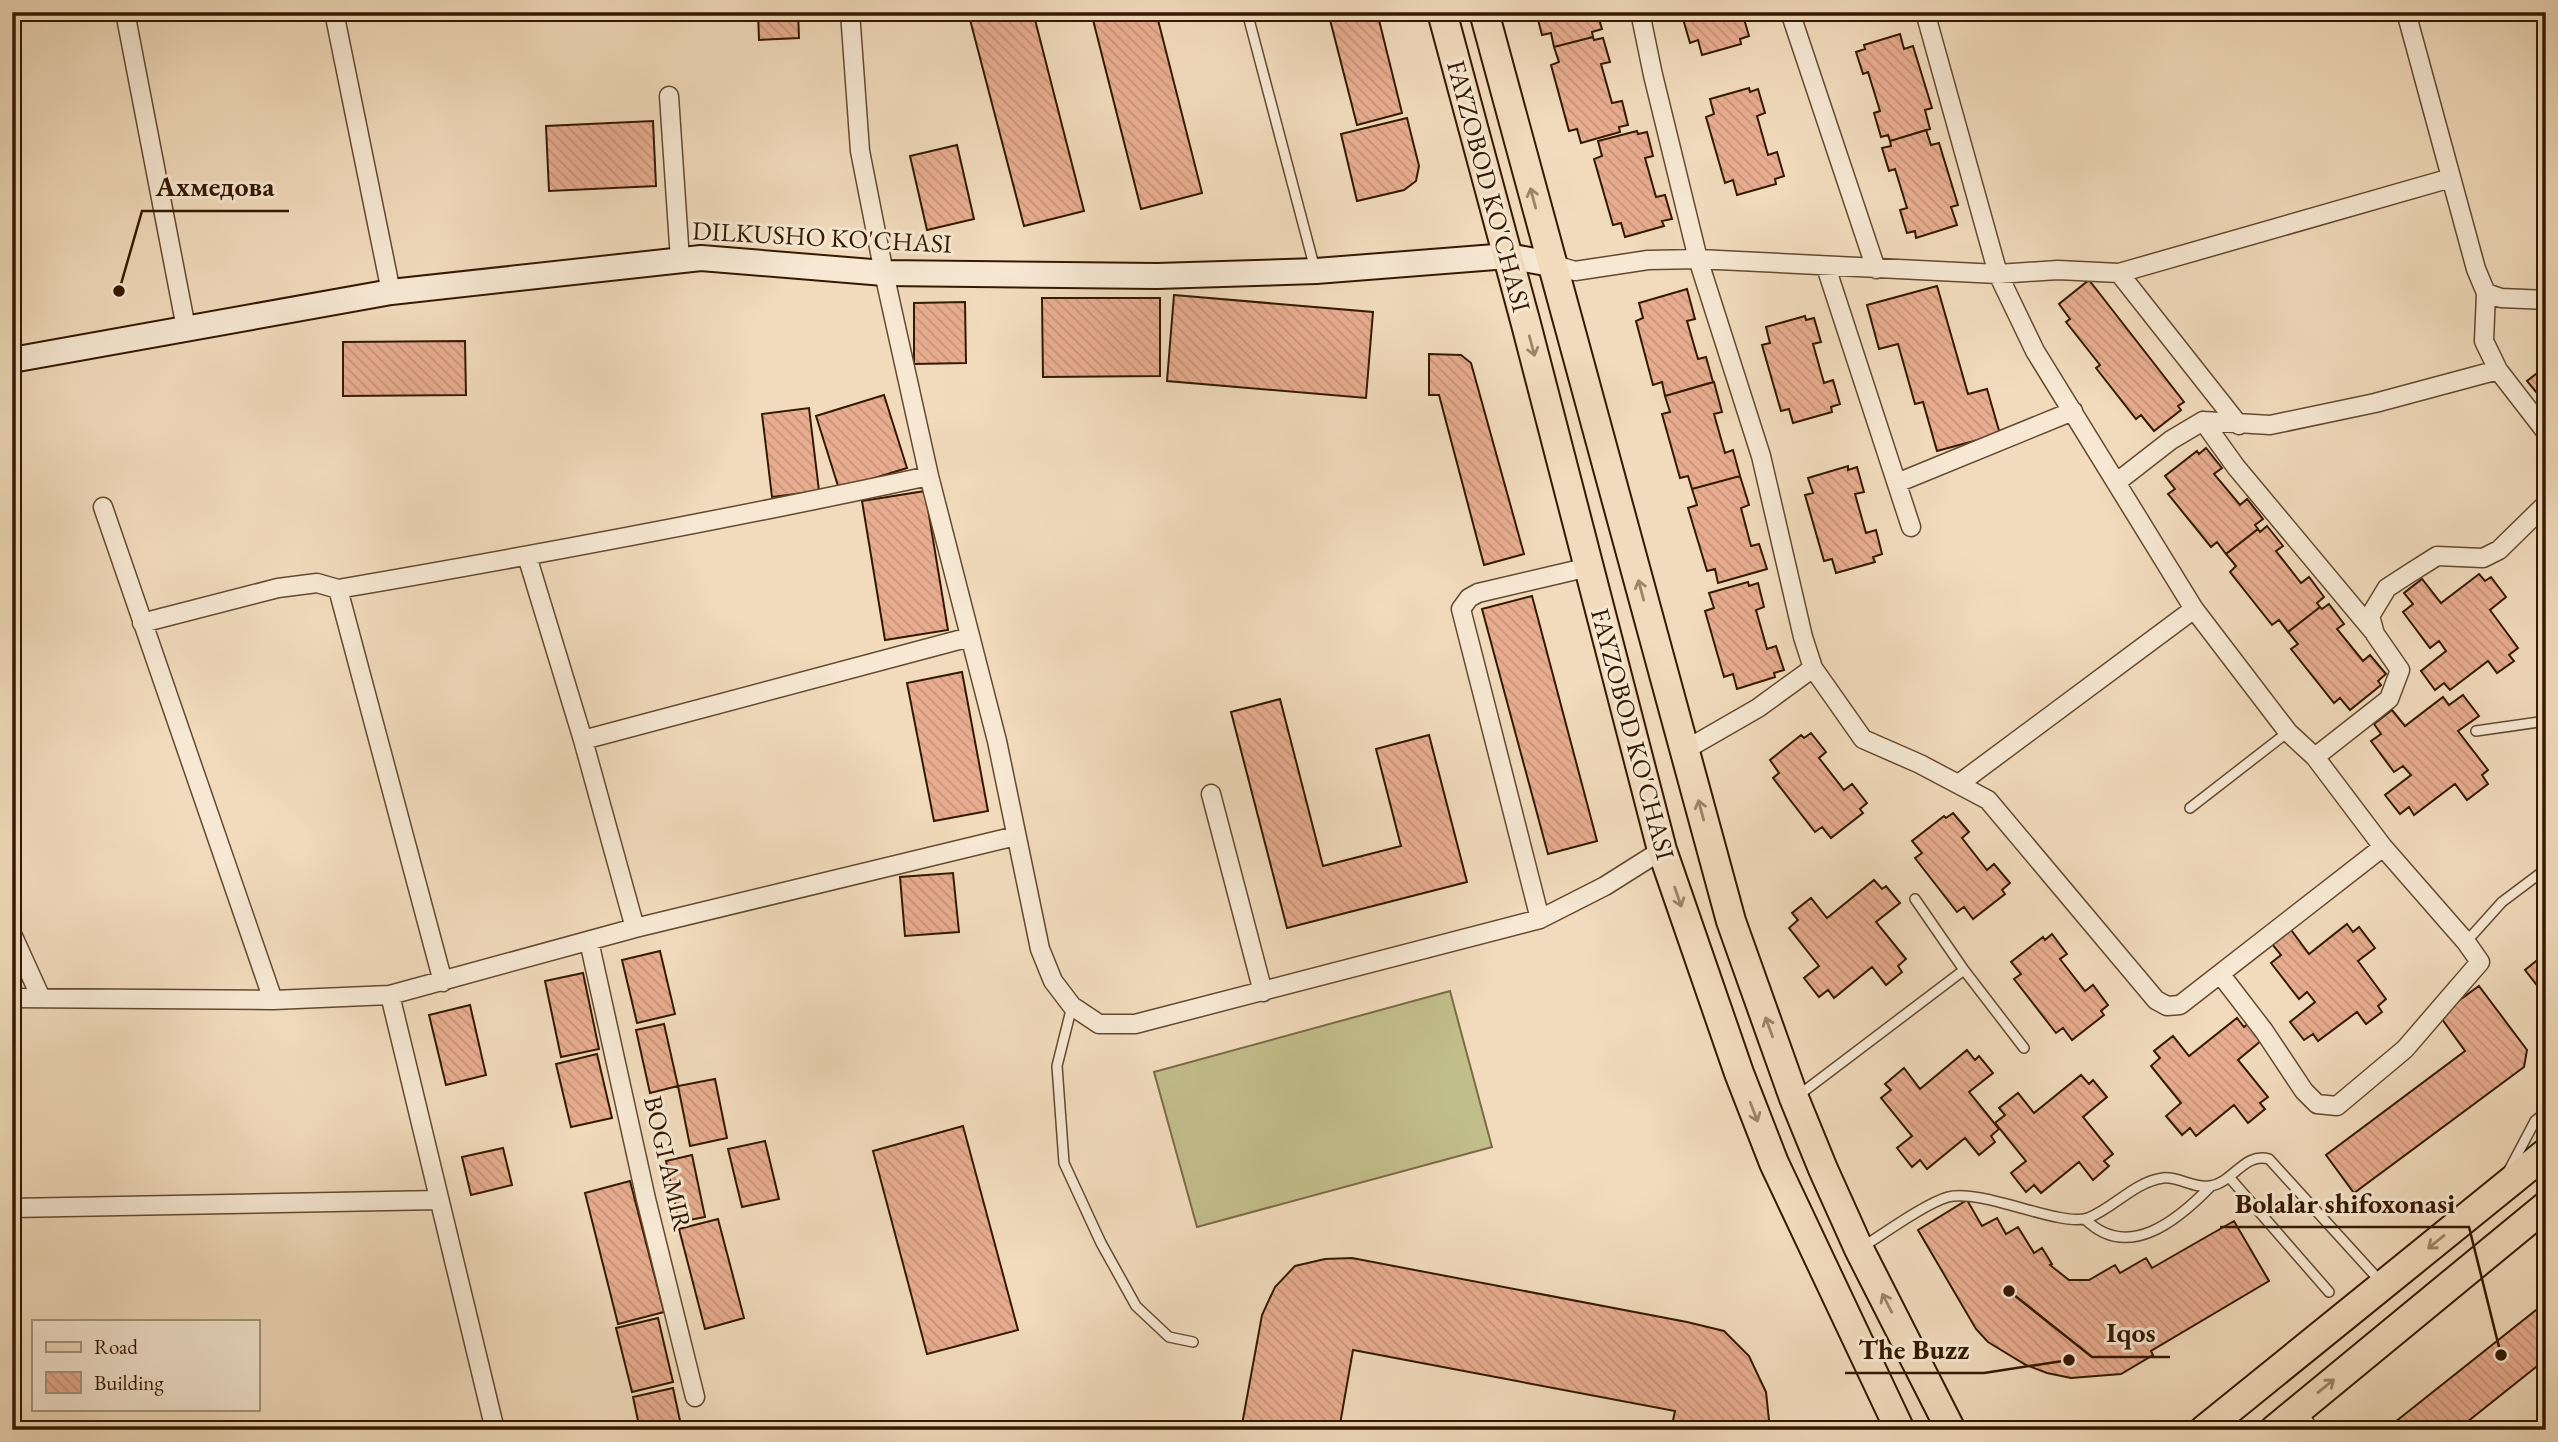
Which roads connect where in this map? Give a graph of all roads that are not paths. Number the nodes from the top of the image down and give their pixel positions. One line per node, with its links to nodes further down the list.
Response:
1 (125, 12): 26 (street)
2 (334, 12): 23 (street)
3 (850, 12): 20 (street)
4 (1247, 12): 19 (lane)
5 (1442, 12): 13 (main road, FAYZOBOD KO'CHASI)
6 (1484, 12): 16 (main road, FAYZOBOD KO'CHASI, one-way to 6)
7 (1640, 12): 14 (street)
8 (1790, 12): 18 (street)
9 (1925, 12): 22 (street)
10 (2406, 12): 12 (street)
11 (670, 96): 15 (street)
12 (2451, 178): 21 (street); 24 (street)
13 (1508, 256): 16 (street, DILKUSHO KO'CHASI); 19 (street, DILKUSHO KO'CHASI); 40 (main road, FAYZOBOD KO'CHASI, one-way to 40)
14 (1698, 259): 16 (street); 17 (street); 46 (street)
15 (680, 260): 20 (street, DILKUSHO KO'CHASI); 23 (street, DILKUSHO KO'CHASI)
16 (1551, 264): 51 (main road, FAYZOBOD KO'CHASI, one-way to 16)
17 (1826, 267): 18 (street); 35 (street)
18 (1876, 269): 22 (street)
19 (1316, 271): 20 (street, DILKUSHO KO'CHASI)
20 (884, 273): 33 (street)
21 (2119, 273): 22 (street); 31 (street)
22 (1998, 274): 29 (street)
23 (391, 292): 26 (street, DILKUSHO KO'CHASI)
24 (2486, 293): 25 (street); 28 (street)
25 (2546, 300)
26 (186, 328): 27 (street, DILKUSHO KO'CHASI)
27 (12, 360)
28 (2498, 370): 31 (street); 32 (street)
29 (2073, 411): 34 (street); 35 (street)
30 (2203, 421): 31 (street); 34 (street); 44 (street)
31 (2239, 425)
32 (2546, 432)
33 (929, 476): 39 (street); 45 (street)
34 (2117, 482): 42 (street)
35 (1897, 483): 38 (street)
36 (2546, 504): 44 (street)
37 (103, 507): 43 (street)
38 (1911, 527)
39 (527, 556): 41 (street); 50 (street)
40 (1589, 567): 58 (main road, FAYZOBOD KO'CHASI); 61 (street)
41 (338, 589): 43 (street); 68 (street)
42 (2194, 609): 49 (street); 53 (street)
43 (142, 623): 73 (street)
44 (2375, 634): 52 (street)
45 (970, 637): 50 (street); 56 (street)
46 (1813, 668): 51 (street); 53 (street)
47 (2546, 721): 48 (lane)
48 (2476, 730)
49 (2288, 732): 52 (street); 55 (lane)
50 (583, 740): 62 (street)
51 (1685, 750): 76 (main road, FAYZOBOD KO'CHASI, one-way to 51)
52 (2315, 757): 57 (street)
53 (1960, 783): 67 (street)
54 (1211, 794): 69 (street)
55 (2190, 808)
56 (1016, 836): 62 (street); 74 (street)
57 (2383, 847): 65 (street); 67 (street)
58 (1662, 850): 61 (street); 95 (main road, FAYZOBOD KO'CHASI, one-way to 95)
59 (2546, 869): 65 (lane)
60 (1915, 899): 66 (lane)
61 (1540, 919): 69 (street)
62 (635, 928): 64 (street)
63 (12, 934): 72 (street)
64 (589, 941): 68 (street); 91 (street)
65 (2466, 942): 67 (street)
66 (1964, 970): 75 (lane); 76 (lane)
67 (2221, 975)
68 (443, 982): 70 (street)
69 (1262, 992): 74 (street)
70 (390, 995): 73 (street); 82 (street)
71 (12, 998): 72 (street)
72 (41, 998): 73 (street)
73 (273, 1000)
74 (1072, 1006): 89 (lane)
75 (2024, 1048)
76 (1794, 1098): 86 (main road, FAYZOBOD KO'CHASI)
77 (2546, 1112): 81 (lane)
78 (2546, 1153): 81 (main road)
79 (2229, 1177): 80 (lane); 87 (lane); 88 (lane)
80 (2211, 1186): 85 (lane); 85 (lane)
81 (2498, 1191): 87 (main road, one-way to 87)
82 (439, 1200): 84 (street); 94 (street)
83 (2546, 1206): 92 (main road, one-way to 83)
84 (12, 1208)
85 (2085, 1219): 86 (lane)
86 (1859, 1249): 93 (main road, FAYZOBOD KO'CHASI, one-way to 86)
87 (2384, 1285): 90 (main road)
88 (2329, 1292)
89 (1193, 1342)
90 (2257, 1387): 96 (main road); 97 (main road)
91 (695, 1397)
92 (2307, 1419): 98 (main road)
93 (1953, 1425)
94 (495, 1430)
95 (1900, 1430)
96 (2182, 1430)
97 (2204, 1430)
98 (2274, 1430)

